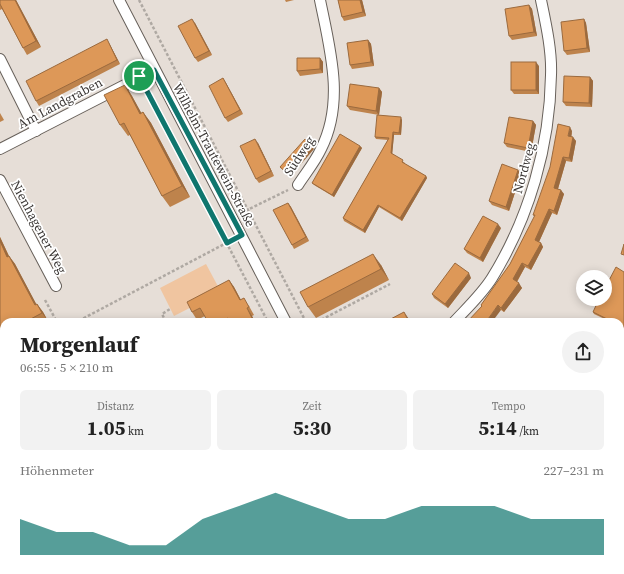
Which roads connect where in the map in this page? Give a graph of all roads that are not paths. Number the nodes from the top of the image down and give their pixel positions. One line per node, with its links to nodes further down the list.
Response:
1 (119, 0): 5 (street, Wilhelm-Trautewein-Straße)
2 (320, 0): 9 (street, Südweg)
3 (541, 0): 12 (street, Nordweg)
4 (0, 59): 6 (street)
5 (154, 70): 6 (street, Am Landgraben); 11 (street, Wilhelm-Trautewein-Straße)
6 (36, 131): 7 (street, Am Landgraben)
7 (0, 149)
8 (0, 180): 10 (street, Nienhagener Weg)
9 (298, 185)
10 (56, 286)
11 (284, 318)
12 (457, 318)

